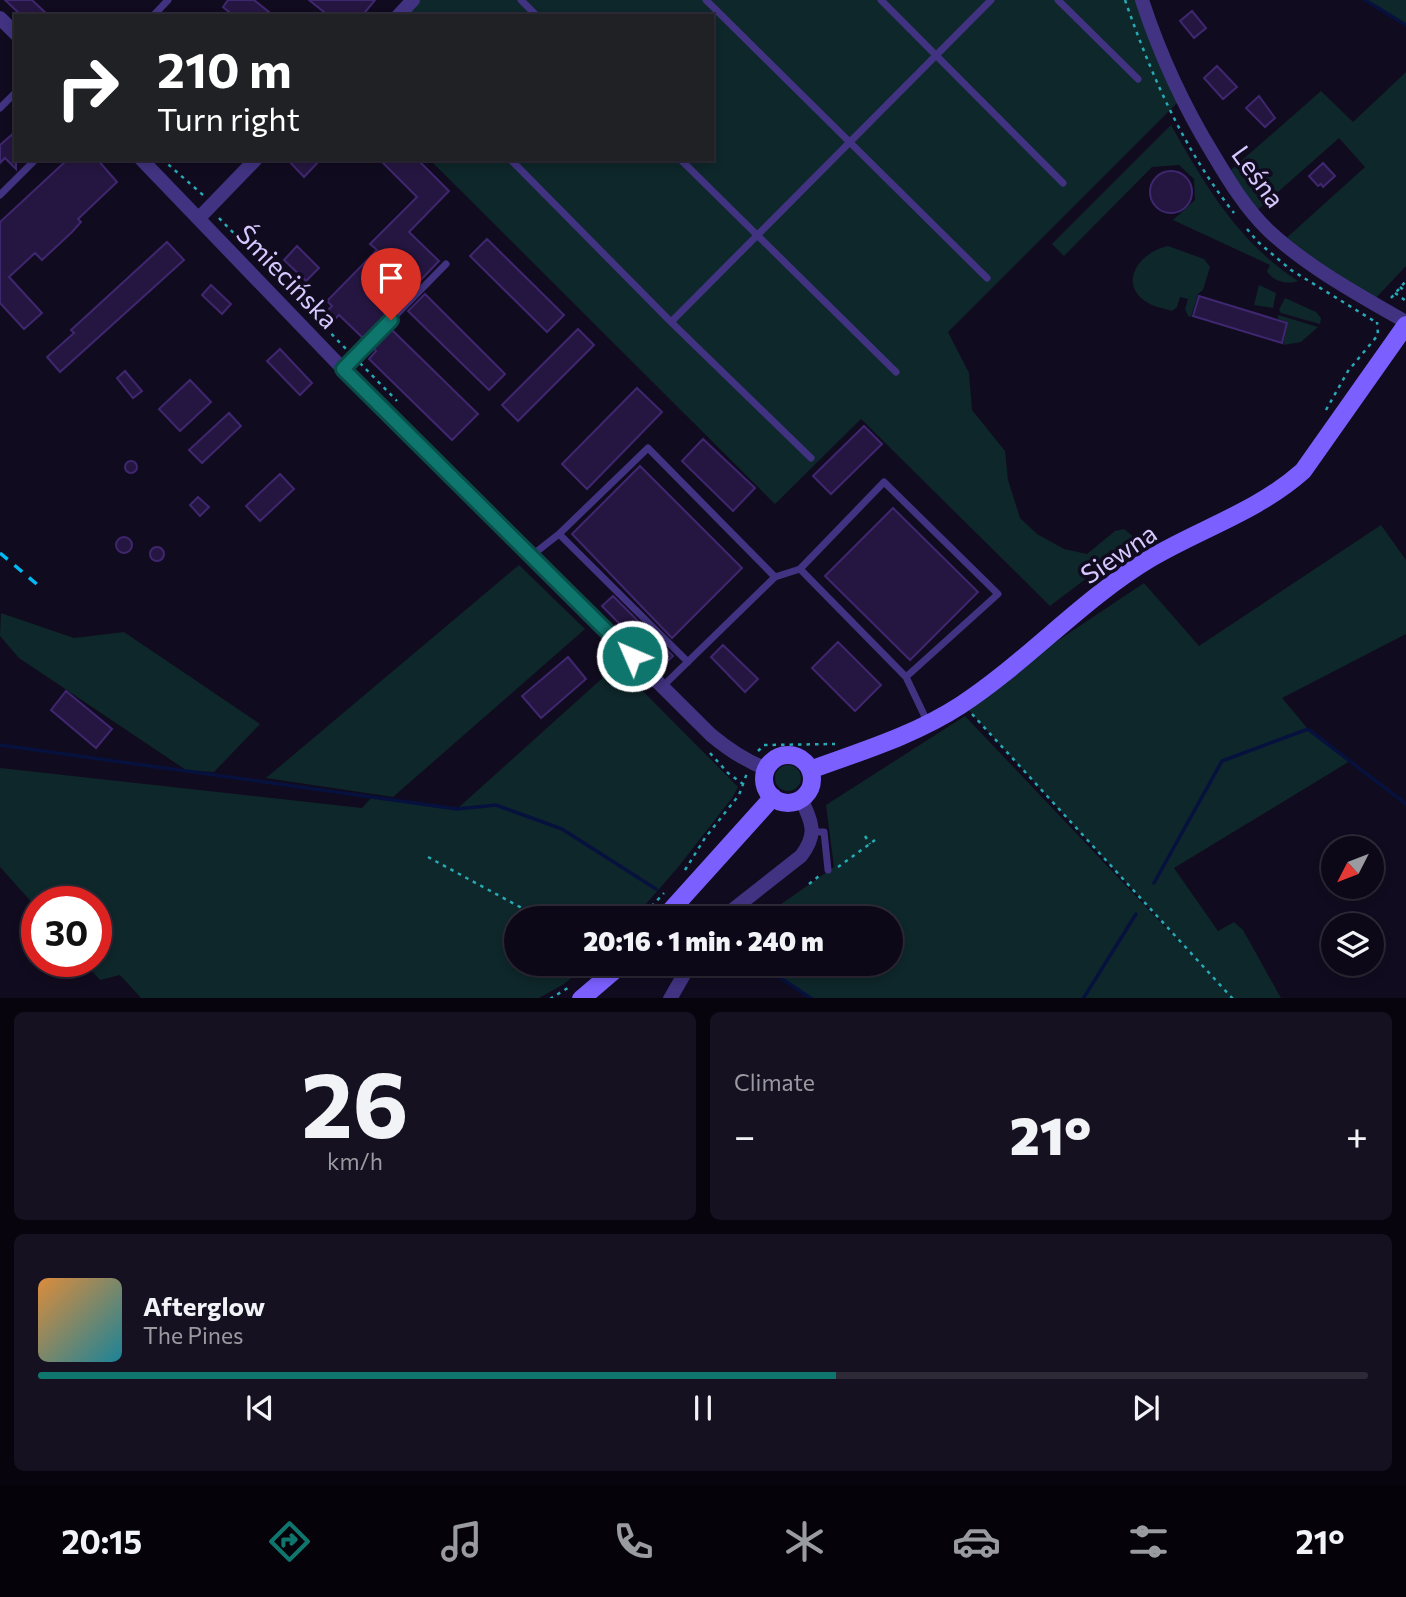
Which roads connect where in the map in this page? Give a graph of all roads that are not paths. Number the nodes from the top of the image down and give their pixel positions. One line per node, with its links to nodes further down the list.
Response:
1 (168, 0): 9 (lane)
2 (413, 0): 10 (street)
3 (521, 0): 11 (lane)
4 (706, 0): 18 (lane)
5 (881, 0): 14 (lane)
6 (991, 0): 14 (lane)
7 (1058, 0): 15 (lane)
8 (1142, 0): 31 (street, Leśna)
9 (155, 14)
10 (400, 14)
11 (535, 14)
12 (0, 19): 13 (street)
13 (14, 32)
14 (937, 57): 18 (lane); 24 (lane)
15 (1138, 79)
16 (14, 94): 17 (lane)
17 (0, 108)
18 (850, 143): 27 (lane); 29 (lane)
19 (34, 161): 25 (lane)
20 (143, 161): 26 (street, Śmiecińska)
21 (254, 161): 26 (street)
22 (512, 161): 30 (lane)
23 (682, 161): 27 (lane)
24 (1063, 183)
25 (0, 195)
26 (199, 218): 32 (street, Śmiecińska)
27 (757, 236): 30 (lane); 33 (lane)
28 (446, 264): 32 (lane)
29 (986, 278)
30 (671, 322): 34 (lane)
31 (1406, 323): 42 (main road, Siewna)
32 (343, 369): 36 (street, Śmiecińska)
33 (896, 372)
34 (811, 458)
35 (559, 534): 36 (lane); 38 (lane); 39 (lane)
36 (531, 555): 41 (street, Śmiecińska)
37 (800, 569): 38 (lane); 40 (lane); 40 (lane)
38 (775, 577): 39 (lane)
39 (688, 663): 41 (lane)
40 (905, 677): 42 (lane)
41 (663, 687): 43 (street, Śmiecińska)
42 (929, 724): 44 (main road, Siewna)
43 (759, 766): 44 (main road); 45 (main road)
44 (810, 770): 46 (main road)
45 (772, 797): 46 (main road); 49 (main road)
46 (801, 799): 47 (street)
47 (813, 832): 48 (lane); 50 (street)
48 (828, 870)
49 (675, 906)
50 (738, 906)
51 (603, 976): 53 (main road)
52 (683, 976): 54 (street)
53 (577, 992)
54 (671, 998)

